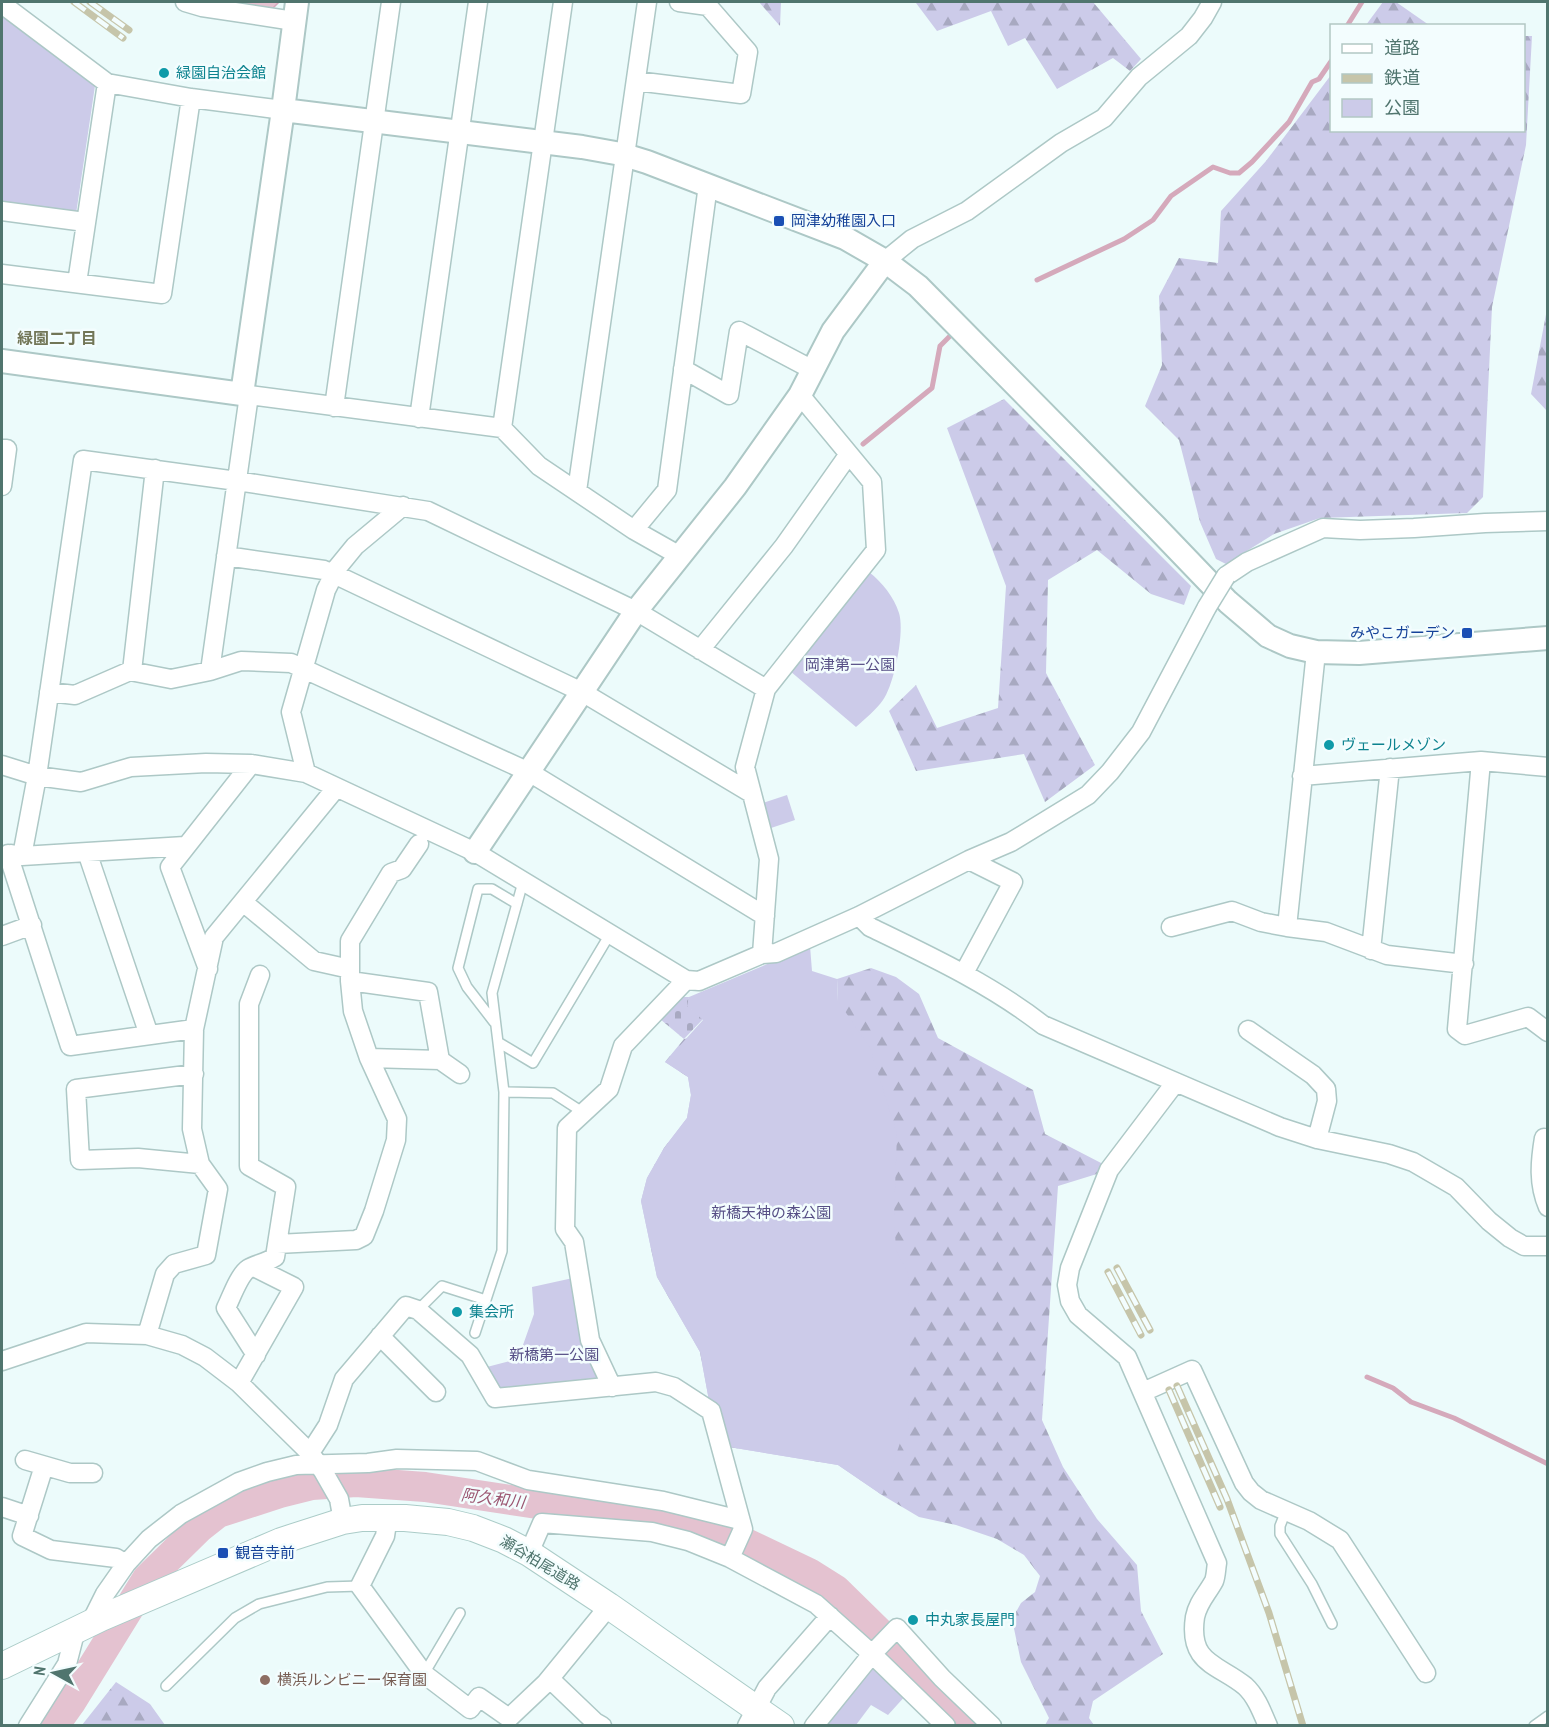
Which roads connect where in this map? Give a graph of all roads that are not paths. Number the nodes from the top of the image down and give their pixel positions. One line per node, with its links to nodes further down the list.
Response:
1 (185, 2): 9 (street)
2 (391, 2): 14 (street)
3 (478, 2): 15 (street)
4 (562, 2): 16 (street)
5 (647, 2): 10 (street)
6 (679, 2): 10 (street)
7 (1212, 2): 21 (street)
8 (2, 4): 11 (street)
9 (296, 11): 13 (street)
10 (636, 81): 17 (street)
11 (107, 83): 12 (street); 20 (street)
12 (191, 98): 13 (street); 23 (street)
13 (284, 110): 14 (street); 28 (street)
14 (375, 120): 15 (street); 29 (street)
15 (460, 131): 16 (street); 30 (street)
16 (544, 142): 17 (street); 31 (street)
17 (626, 156): 18 (street); 37 (street)
18 (708, 185): 21 (street); 25 (street)
19 (2, 211): 20 (street)
20 (85, 222): 23 (street)
21 (885, 261): 26 (street); 47 (street)
22 (2, 274): 23 (street)
23 (77, 284)
24 (2, 361): 28 (street)
25 (683, 369): 26 (street); 40 (street)
26 (813, 370): 27 (street)
27 (800, 394): 33 (street); 42 (street)
28 (246, 395): 29 (street); 35 (street)
29 (334, 407): 30 (street)
30 (419, 418): 31 (street)
31 (502, 429): 37 (street)
32 (2, 449): 36 (street)
33 (849, 454): 46 (street); 51 (street)
34 (155, 470): 35 (street); 50 (street); 52 (street)
35 (237, 481): 38 (street); 41 (street)
36 (2, 486)
37 (577, 491): 40 (street)
38 (403, 506): 43 (street); 44 (street)
39 (1548, 521): 70 (street, bridge)
40 (634, 530): 42 (street)
41 (226, 556): 43 (street); 49 (street)
42 (680, 556): 44 (street)
43 (334, 574): 48 (street); 53 (street)
44 (636, 611): 46 (street); 53 (street)
45 (1548, 638): 47 (street)
46 (700, 650): 51 (street)
47 (1316, 652): 62 (street)
48 (304, 669): 49 (street); 59 (street); 60 (street)
49 (210, 670): 50 (street)
50 (132, 671): 52 (street)
51 (766, 690): 64 (street)
52 (49, 692): 61 (street)
53 (582, 692): 59 (street); 64 (street)
54 (1481, 761): 57 (street); 58 (street); 83 (street)
55 (251, 764): 60 (street); 61 (street); 66 (street)
56 (2, 765): 61 (street)
57 (1548, 767)
58 (1390, 768): 62 (street); 81 (street)
59 (529, 771): 68 (street); 74 (street)
60 (306, 773): 63 (street)
61 (37, 776): 69 (street)
62 (1302, 776): 78 (street)
63 (336, 788): 65 (street); 72 (street)
64 (751, 793): 74 (street)
65 (422, 837): 68 (street); 87 (street)
66 (185, 846): 67 (street); 84 (street)
67 (87, 852): 69 (street); 93 (street)
68 (475, 852): 71 (street)
69 (11, 854): 76 (street)
70 (969, 860): 75 (street); 85 (street)
71 (523, 882): 73 (lane); 79 (street)
72 (243, 902): 84 (street); 87 (street)
73 (517, 904): 89 (lane); 89 (lane)
74 (765, 916): 82 (street)
75 (859, 916): 82 (street); 85 (street)
76 (32, 925): 80 (street); 93 (street)
77 (1171, 927): 78 (street)
78 (1287, 927): 81 (street)
79 (610, 934): 88 (street); 94 (lane)
80 (2, 936)
81 (1371, 950): 83 (street)
82 (762, 954): 88 (street)
83 (1464, 964): 92 (street)
84 (208, 969): 90 (street)
85 (964, 973): 99 (street)
86 (260, 975): 106 (street)
87 (350, 975): 95 (street); 96 (street)
88 (686, 980): 101 (street)
89 (496, 1024): 94 (lane)
90 (194, 1029): 93 (street); 97 (street)
91 (1248, 1030): 103 (street)
92 (1546, 1034)
93 (149, 1035)
94 (498, 1042): 100 (lane)
95 (369, 1058): 96 (street); 106 (street)
96 (440, 1060): 98 (street)
97 (194, 1074): 104 (street); 104 (street)
98 (460, 1074)
99 (1175, 1083): 103 (street); 119 (street)
100 (504, 1092): 101 (lane); 109 (lane)
101 (584, 1113): 117 (street)
102 (1544, 1138): 105 (street)
103 (1317, 1139): 107 (street)
104 (200, 1164): 112 (street)
105 (1548, 1207)
106 (277, 1244): 108 (street)
107 (1548, 1246)
108 (254, 1267): 114 (street); 114 (street)
109 (486, 1300): 110 (lane); 111 (lane)
110 (418, 1310): 113 (street); 117 (street)
111 (475, 1333)
112 (147, 1335): 115 (street); 116 (street)
113 (380, 1336): 118 (street); 121 (street)
114 (256, 1354): 116 (street)
115 (2, 1361)
116 (239, 1383): 121 (street)
117 (612, 1387): 129 (street)
118 (436, 1392)
119 (1143, 1392): 126 (street); 153 (street)
120 (25, 1460): 122 (street)
121 (317, 1463): 125 (street); 129 (street); 132 (street)
122 (44, 1466): 123 (street); 127 (street)
123 (93, 1473)
124 (2, 1507): 127 (street)
125 (341, 1510): 128 (main road, 瀬谷柏尾道路); 137 (main road, 瀬谷柏尾道路)
126 (1286, 1511): 138 (lane); 141 (street)
127 (29, 1516): 132 (street)
128 (388, 1517): 130 (main road, 瀬谷柏尾道路); 133 (street)
129 (741, 1525): 131 (street)
130 (529, 1553): 131 (street); 134 (main road, 瀬谷柏尾道路)
131 (731, 1555): 136 (street)
132 (126, 1564): 137 (street)
133 (360, 1586): 142 (street); 144 (lane)
134 (609, 1606): 143 (street); 146 (main road, 瀬谷柏尾道路)
135 (460, 1613): 142 (lane)
136 (830, 1616): 139 (street); 146 (street)
137 (89, 1623): 140 (main road, 瀬谷柏尾道路); 147 (street)
138 (1332, 1624)
139 (874, 1652): 150 (street); 151 (street); 152 (street)
140 (2, 1666)
141 (1426, 1673)
142 (424, 1674): 143 (street)
143 (550, 1679): 148 (street)
144 (166, 1686)
145 (1548, 1716): 154 (lane)
146 (751, 1717): 149 (main road, 瀬谷柏尾道路)
147 (28, 1725)
148 (602, 1725)
149 (781, 1725)
150 (814, 1725)
151 (946, 1725)
152 (992, 1725)
153 (1268, 1725)
154 (1534, 1725)

